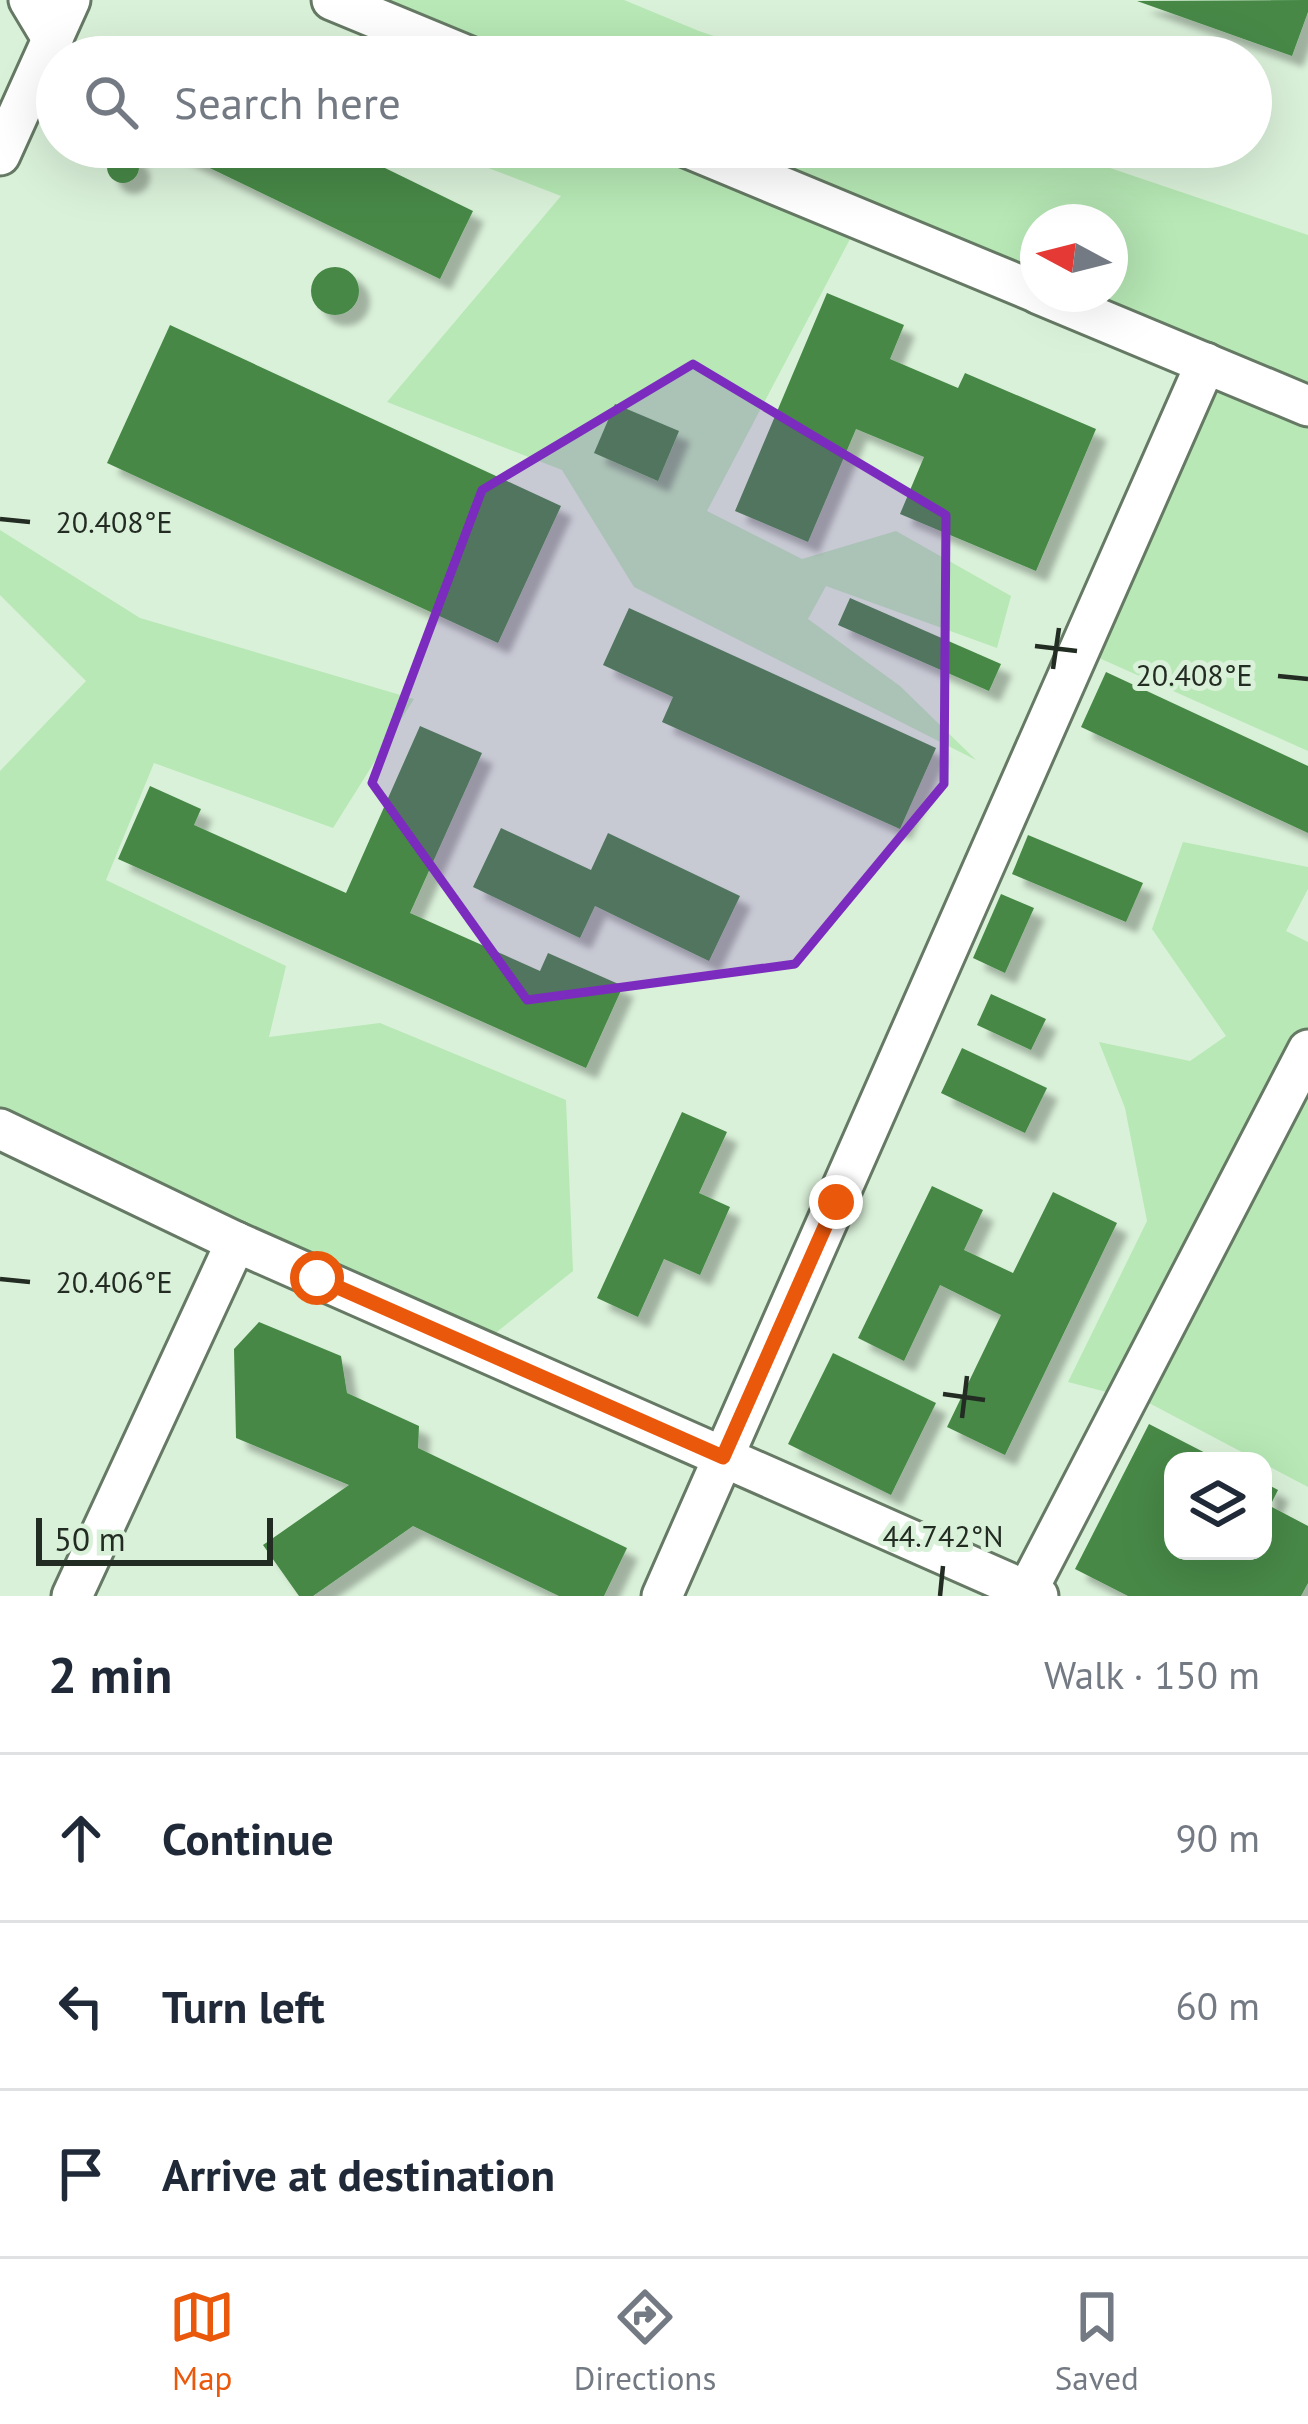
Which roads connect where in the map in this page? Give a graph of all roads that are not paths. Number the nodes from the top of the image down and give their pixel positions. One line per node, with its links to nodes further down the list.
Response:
1 (29, 0): 4 (street)
2 (70, 0): 5 (street)
3 (332, 0): 6 (street)
4 (51, 36)
5 (55, 36)
6 (419, 36)
7 (36, 77): 8 (street)
8 (0, 155)
9 (736, 168): 10 (street)
10 (1020, 286)
11 (1083, 312): 12 (street)
12 (1206, 363): 13 (street); 17 (street)
13 (1308, 406)
14 (1308, 1049): 18 (street)
15 (0, 1129): 16 (street)
16 (236, 1242): 17 (street); 19 (street)
17 (723, 1457): 18 (street); 20 (street)
18 (1032, 1594)
19 (71, 1596)
20 (662, 1596)

